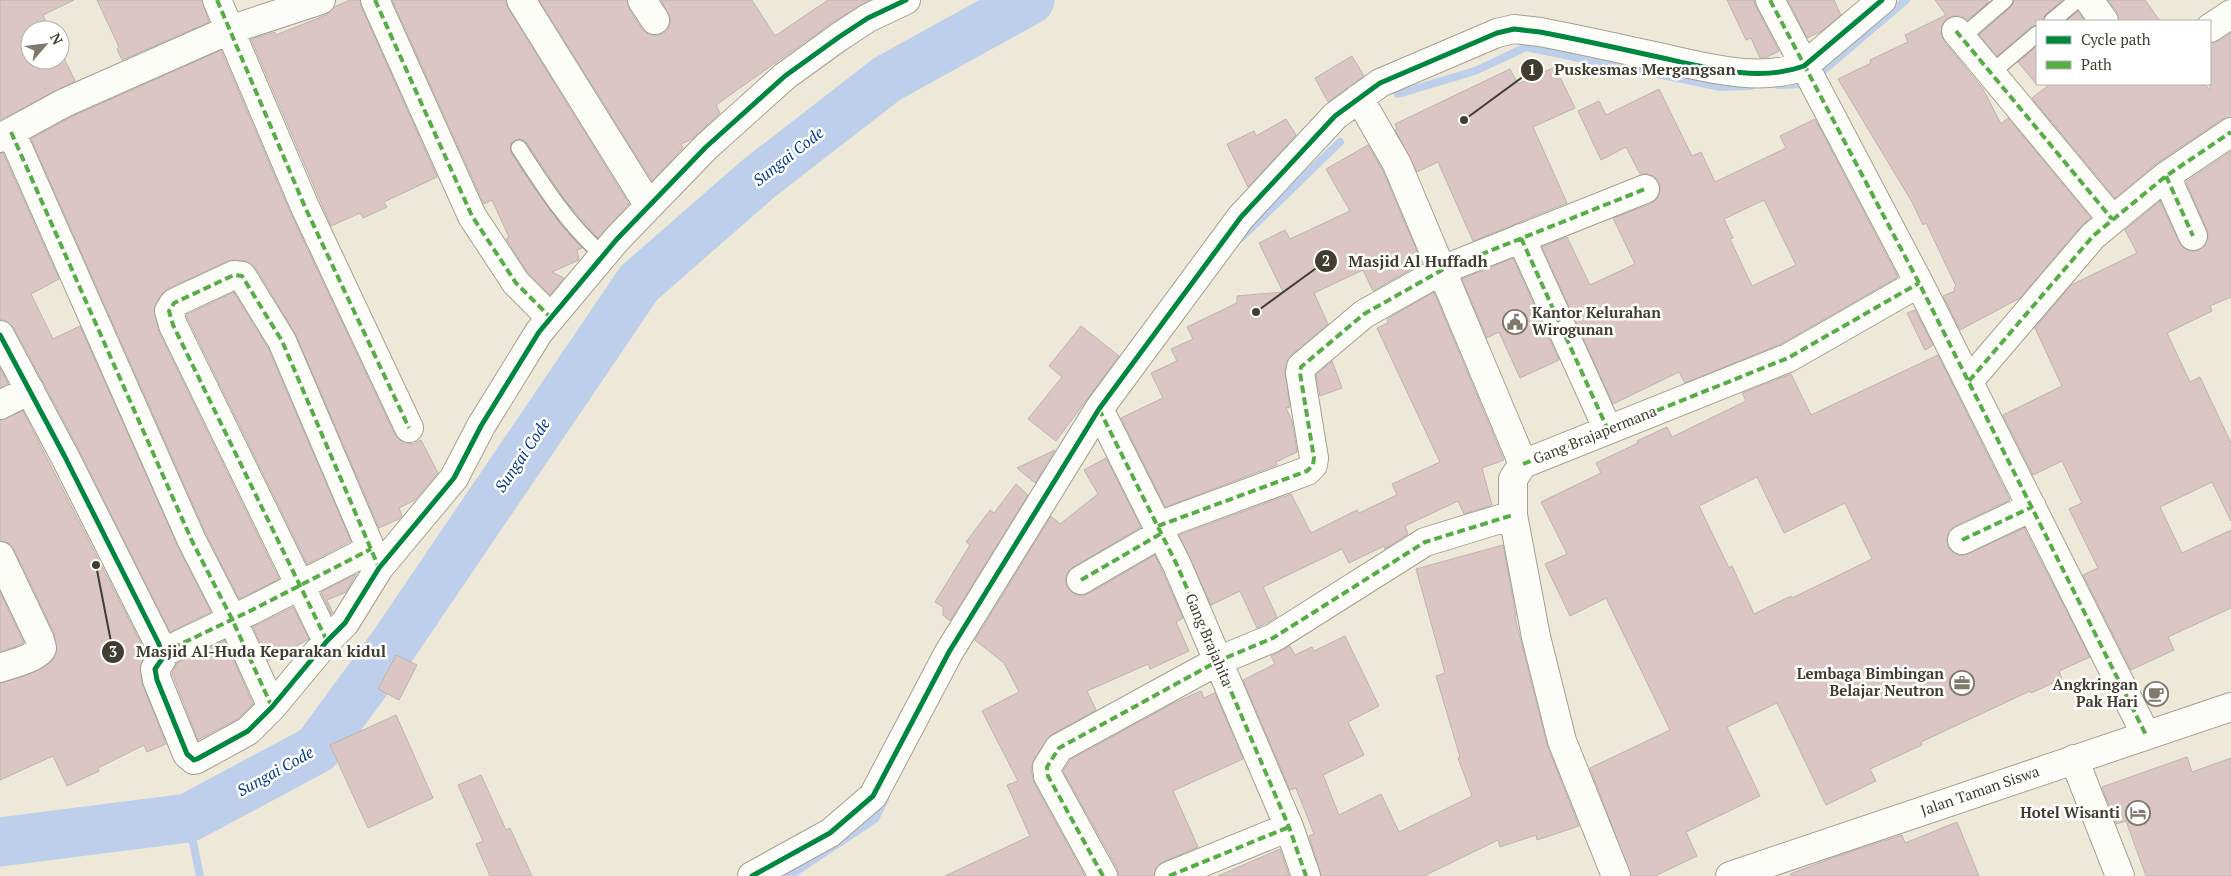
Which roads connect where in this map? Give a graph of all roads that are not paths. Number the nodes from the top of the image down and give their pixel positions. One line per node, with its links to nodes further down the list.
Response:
1 (217, 0): 15 (street)
2 (322, 0): 15 (street)
3 (375, 0): 33 (street)
4 (521, 0): 26 (street)
5 (906, 0): 26 (street)
6 (1770, 0): 18 (street)
7 (1882, 0): 18 (street)
8 (2005, 0): 16 (lane)
9 (2077, 0): 12 (lane)
10 (2089, 0): 13 (street)
11 (2231, 14): 14 (street)
12 (2053, 20)
13 (2103, 20)
14 (2211, 27)
15 (229, 30): 22 (street); 39 (street)
16 (1958, 35): 19 (street)
17 (2036, 35): 19 (lane)
18 (1804, 66): 20 (street); 32 (street)
19 (1990, 74): 27 (street)
20 (1359, 98): 31 (street); 38 (street)
21 (2231, 132): 24 (street)
22 (5, 135): 50 (street)
23 (519, 148): 30 (lane)
24 (2166, 176): 27 (street); 28 (street)
25 (1645, 188): 29 (street)
26 (649, 206): 30 (street)
27 (2112, 219): 35 (street)
28 (2193, 236)
29 (1521, 238): 31 (street); 40 (street)
30 (604, 256): 33 (street)
31 (1442, 270): 41 (street); 44 (street)
32 (1919, 284): 35 (street); 40 (street, Gang Brajapermana)
33 (551, 318): 47 (street)
34 (0, 335): 36 (street)
35 (1969, 381): 42 (street)
36 (30, 390): 37 (street); 52 (street)
37 (0, 405)
38 (1099, 409): 44 (street, Gang Brajahita); 60 (street)
39 (409, 428)
40 (1608, 430): 41 (street, Gang Brajapermana)
41 (1523, 464): 43 (street, Gang Brajapermana)
42 (2032, 506): 45 (street); 57 (street)
43 (1513, 515): 53 (street); 64 (street, Gang Brajapermana)
44 (1160, 530): 48 (street); 53 (street, Gang Brajahita)
45 (1962, 540)
46 (0, 556): 54 (street)
47 (375, 559): 49 (street); 49 (street); 51 (street)
48 (1081, 580)
49 (300, 586): 50 (street); 51 (street)
50 (232, 619): 52 (street); 56 (street)
51 (327, 640): 56 (street)
52 (162, 653): 56 (street)
53 (1218, 661): 59 (street, Gang Brajahita); 61 (street)
54 (0, 668)
55 (2231, 706): 57 (street, Jalan Taman Siswa)
56 (272, 707)
57 (2146, 735): 58 (street, Jalan Taman Siswa)
58 (2074, 759): 65 (street, Jalan Taman Siswa); 66 (street)
59 (1289, 827): 62 (street); 63 (street, Gang Brajahita)
60 (752, 876)
61 (1103, 876)
62 (1169, 876)
63 (1306, 876)
64 (1616, 876)
65 (1730, 876)
66 (2120, 876)

